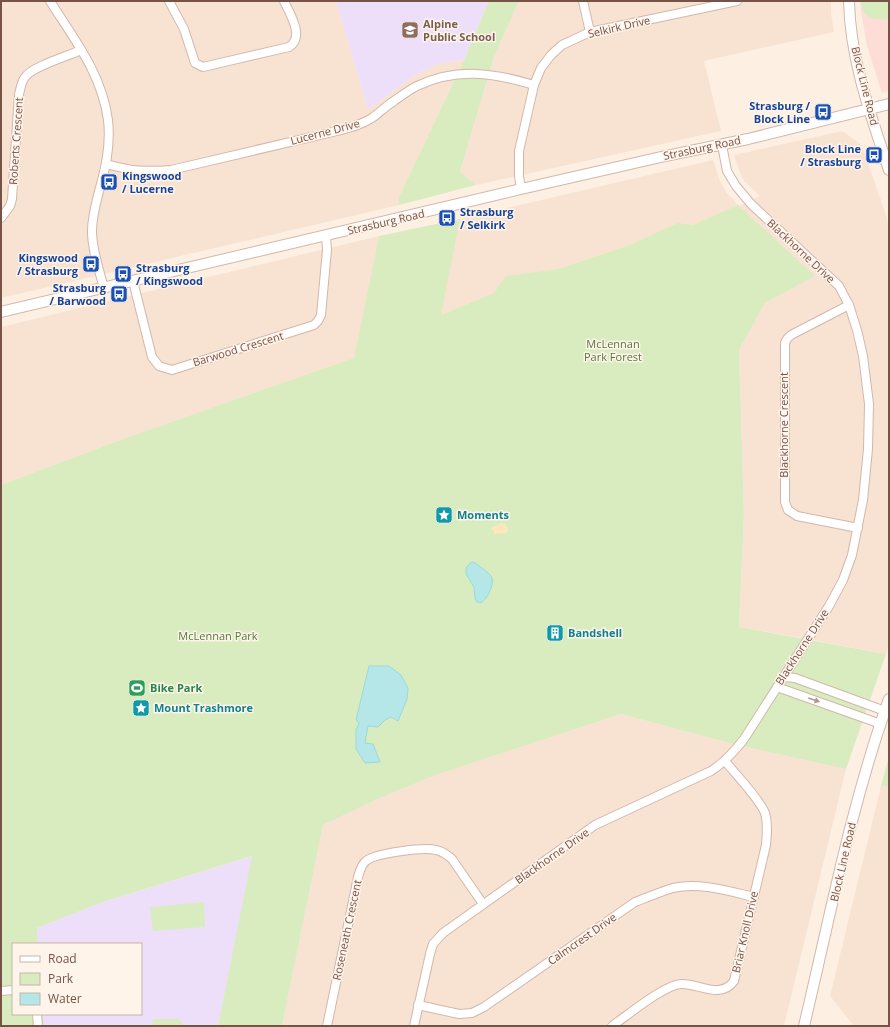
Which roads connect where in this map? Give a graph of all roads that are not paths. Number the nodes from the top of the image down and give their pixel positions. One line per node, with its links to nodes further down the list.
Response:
1 (50, 1): 8 (street)
2 (169, 1): 3 (street)
3 (284, 1)
4 (583, 1): 7 (street)
5 (737, 1): 7 (street, Selkirk Drive)
6 (850, 1): 11 (street, Block Line Road)
7 (590, 32): 9 (street, Selkirk Drive)
8 (81, 50): 13 (street); 16 (street, Roberts Crescent)
9 (534, 84): 13 (street, Lucerne Drive); 15 (street, Selkirk Drive)
10 (889, 104): 11 (street, Strasburg Road)
11 (869, 109): 12 (street, Strasburg Road); 14 (street, Block Line Road)
12 (722, 145): 15 (street, Strasburg Road); 20 (street, Blackhorne Drive)
13 (106, 164): 19 (street)
14 (889, 170)
15 (521, 189): 17 (street, Strasburg Road)
16 (1, 218)
17 (326, 236): 18 (street, Strasburg Road); 18 (street, Barwood Crescent)
18 (133, 281): 19 (street, Strasburg Road)
19 (104, 288): 21 (street, Strasburg Road)
20 (849, 305): 22 (street, Blackhorne Drive); 22 (street, Blackhorne Crescent)
21 (1, 312)
22 (858, 528): 23 (street, Blackhorne Drive)
23 (784, 677): 24 (street, Blackhorne Drive); 26 (street)
24 (777, 687): 27 (street, one-way to 27); 28 (street, Blackhorne Drive)
25 (889, 699): 26 (street, Block Line Road)
26 (885, 711): 27 (street, Block Line Road)
27 (881, 724): 39 (street, Block Line Road)
28 (725, 761): 29 (street, Briar Knoll Drive); 30 (street, Blackhorne Drive)
29 (754, 897): 33 (street, Calmcrest Drive); 38 (street, Briar Knoll Drive)
30 (483, 904): 33 (street, Blackhorne Drive); 36 (street, Roseneath Crescent)
31 (1, 990): 32 (street)
32 (12, 990)
33 (418, 1006): 37 (street, Blackhorne Drive)
34 (37, 1015): 35 (street)
35 (38, 1026)
36 (327, 1026)
37 (414, 1026)
38 (612, 1026)
39 (804, 1026)

